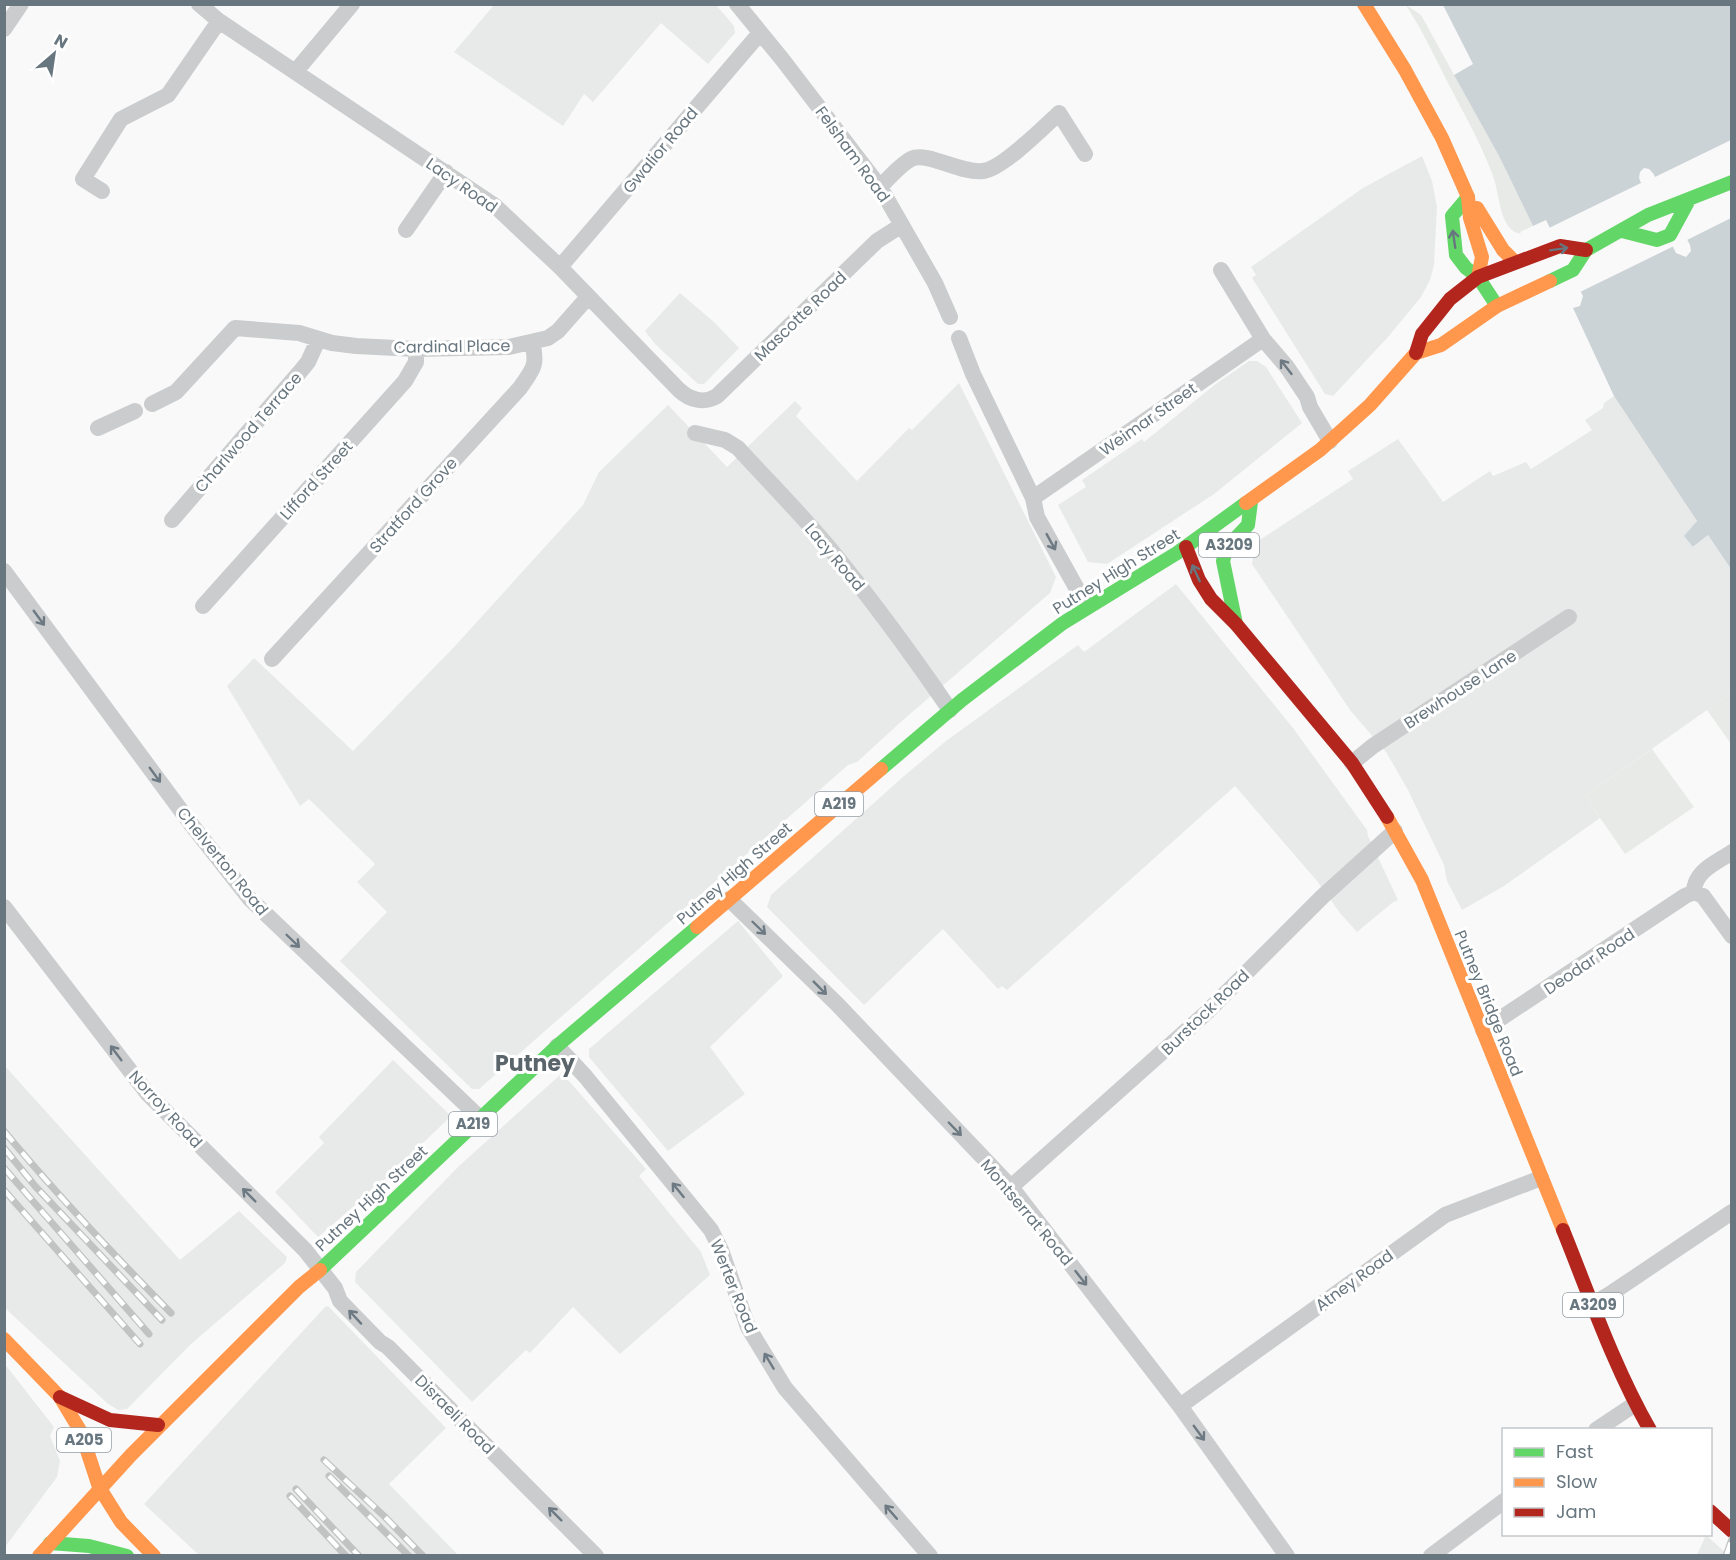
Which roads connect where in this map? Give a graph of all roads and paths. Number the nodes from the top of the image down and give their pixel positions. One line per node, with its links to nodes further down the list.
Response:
1 (21, 4): 7 (street)
2 (199, 4): 6 (street, Lacy Road)
3 (352, 4): 9 (street)
4 (737, 4): 8 (street, Felsham Road)
5 (1365, 5): 15 (main road)
6 (219, 21): 9 (street, Lacy Road); 14 (street)
7 (4, 29)
8 (760, 33): 13 (street, Felsham Road); 22 (street, Gwalior Road)
9 (297, 71): 11 (street, Lacy Road)
10 (1085, 154): 13 (street)
11 (446, 172): 18 (street); 22 (street, Lacy Road)
12 (1731, 182): 16 (main road, A219)
13 (880, 187): 17 (street, Felsham Road)
14 (102, 191)
15 (1468, 197): 21 (main road); 24 (main road); 24 (main road, one-way to 15)
16 (1689, 200): 19 (main road, A219); 19 (main road)
17 (902, 225): 27 (street, Felsham Road); 34 (street, Mascotte Road)
18 (406, 230)
19 (1622, 231): 20 (main road, A219)
20 (1586, 249): 21 (main road, A219, one-way to 20); 26 (main road, A219)
21 (1515, 262): 24 (main road, A219)
22 (560, 267): 25 (street, Lacy Road)
23 (1221, 270): 29 (street)
24 (1478, 277): 26 (main road); 33 (main road, A219)
25 (588, 297): 31 (street, Cardinal Place); 34 (street, Lacy Road)
26 (1497, 306): 33 (main road, Putney High Street / A219)
27 (950, 317)
28 (959, 338): 40 (street)
29 (1263, 339): 39 (street, one-way to 29); 40 (street, Weimar Street)
30 (318, 340): 32 (street, Cardinal Place); 35 (street, Cardinal Place); 42 (street, Charlwood Terrace)
31 (532, 342): 32 (street, Cardinal Place); 49 (street, Stratford Grove)
32 (416, 349): 45 (street, Lifford Street)
33 (1416, 353): 39 (main road, Putney High Street / A219)
34 (696, 400)
35 (152, 404)
36 (135, 411): 37 (street)
37 (98, 428)
38 (695, 433): 50 (street, Lacy Road)
39 (1330, 441): 41 (main road, Putney High Street / A219)
40 (1033, 498): 46 (street, one-way to 46)
41 (1251, 502): 43 (main road, Putney High Street / A219); 48 (main road, Putney Bridge Road / A3209)
42 (172, 520)
43 (1186, 547): 46 (main road, Putney High Street / A219); 48 (main road, Putney Bridge Road / A3209, one-way to 43)
44 (4, 571): 60 (street, Chelverton Road, one-way to 60)
45 (203, 606)
46 (1087, 606): 50 (main road, Putney High Street / A219)
47 (1569, 617): 51 (street, Brewhouse Lane)
48 (1236, 624): 51 (main road, Putney Bridge Road / A3209)
49 (272, 658)
50 (950, 710): 55 (main road, Putney High Street / A219)
51 (1352, 763): 52 (main road, Putney Bridge Road / A3209)
52 (1395, 831): 58 (main road, Putney Bridge Road / A3209); 62 (street, Burstock Road)
53 (1731, 852): 54 (street, Deodar Road)
54 (1694, 892): 57 (street); 58 (street, Deodar Road)
55 (729, 899): 59 (main road, Putney High Street / A219); 62 (street, Montserrat Road, one-way to 62)
56 (4, 907): 64 (street, Norroy Road, one-way to 56)
57 (1731, 936)
58 (1483, 1030): 61 (main road, Putney Bridge Road / A3209)
59 (557, 1046): 60 (main road, Putney High Street / A219); 82 (street, Werter Road, one-way to 59)
60 (480, 1118): 64 (main road, Putney High Street / A219)
61 (1541, 1178): 65 (main road, Putney Bridge Road / A3209); 69 (street, Atney Road)
62 (1011, 1188): 69 (street, Montserrat Road, one-way to 69)
63 (1731, 1212): 65 (street)
64 (320, 1270): 70 (main road, Putney High Street / A219); 81 (street, Disraeli Road, one-way to 64)
65 (1593, 1304): 68 (main road, Putney Bridge Road / A3209)
66 (4, 1339): 67 (main road, A205)
67 (60, 1398): 70 (main road); 73 (main road, A205)
68 (1635, 1404): 71 (street); 72 (main road, Putney Bridge Road / A3209)
69 (1180, 1406): 83 (street, Montserrat Road, one-way to 83)
70 (158, 1425): 73 (main road, Putney High Street / A219)
71 (1599, 1428)
72 (1649, 1428)
73 (99, 1486): 77 (main road, A219); 80 (main road, A205)
74 (1502, 1502): 84 (street)
75 (1712, 1513): 76 (main road)
76 (1731, 1531)
77 (50, 1543): 78 (main road, A219); 79 (main road)
78 (39, 1556)
79 (127, 1556)
80 (154, 1556)
81 (596, 1556)
82 (930, 1556)
83 (1287, 1556)
84 (1431, 1556)

